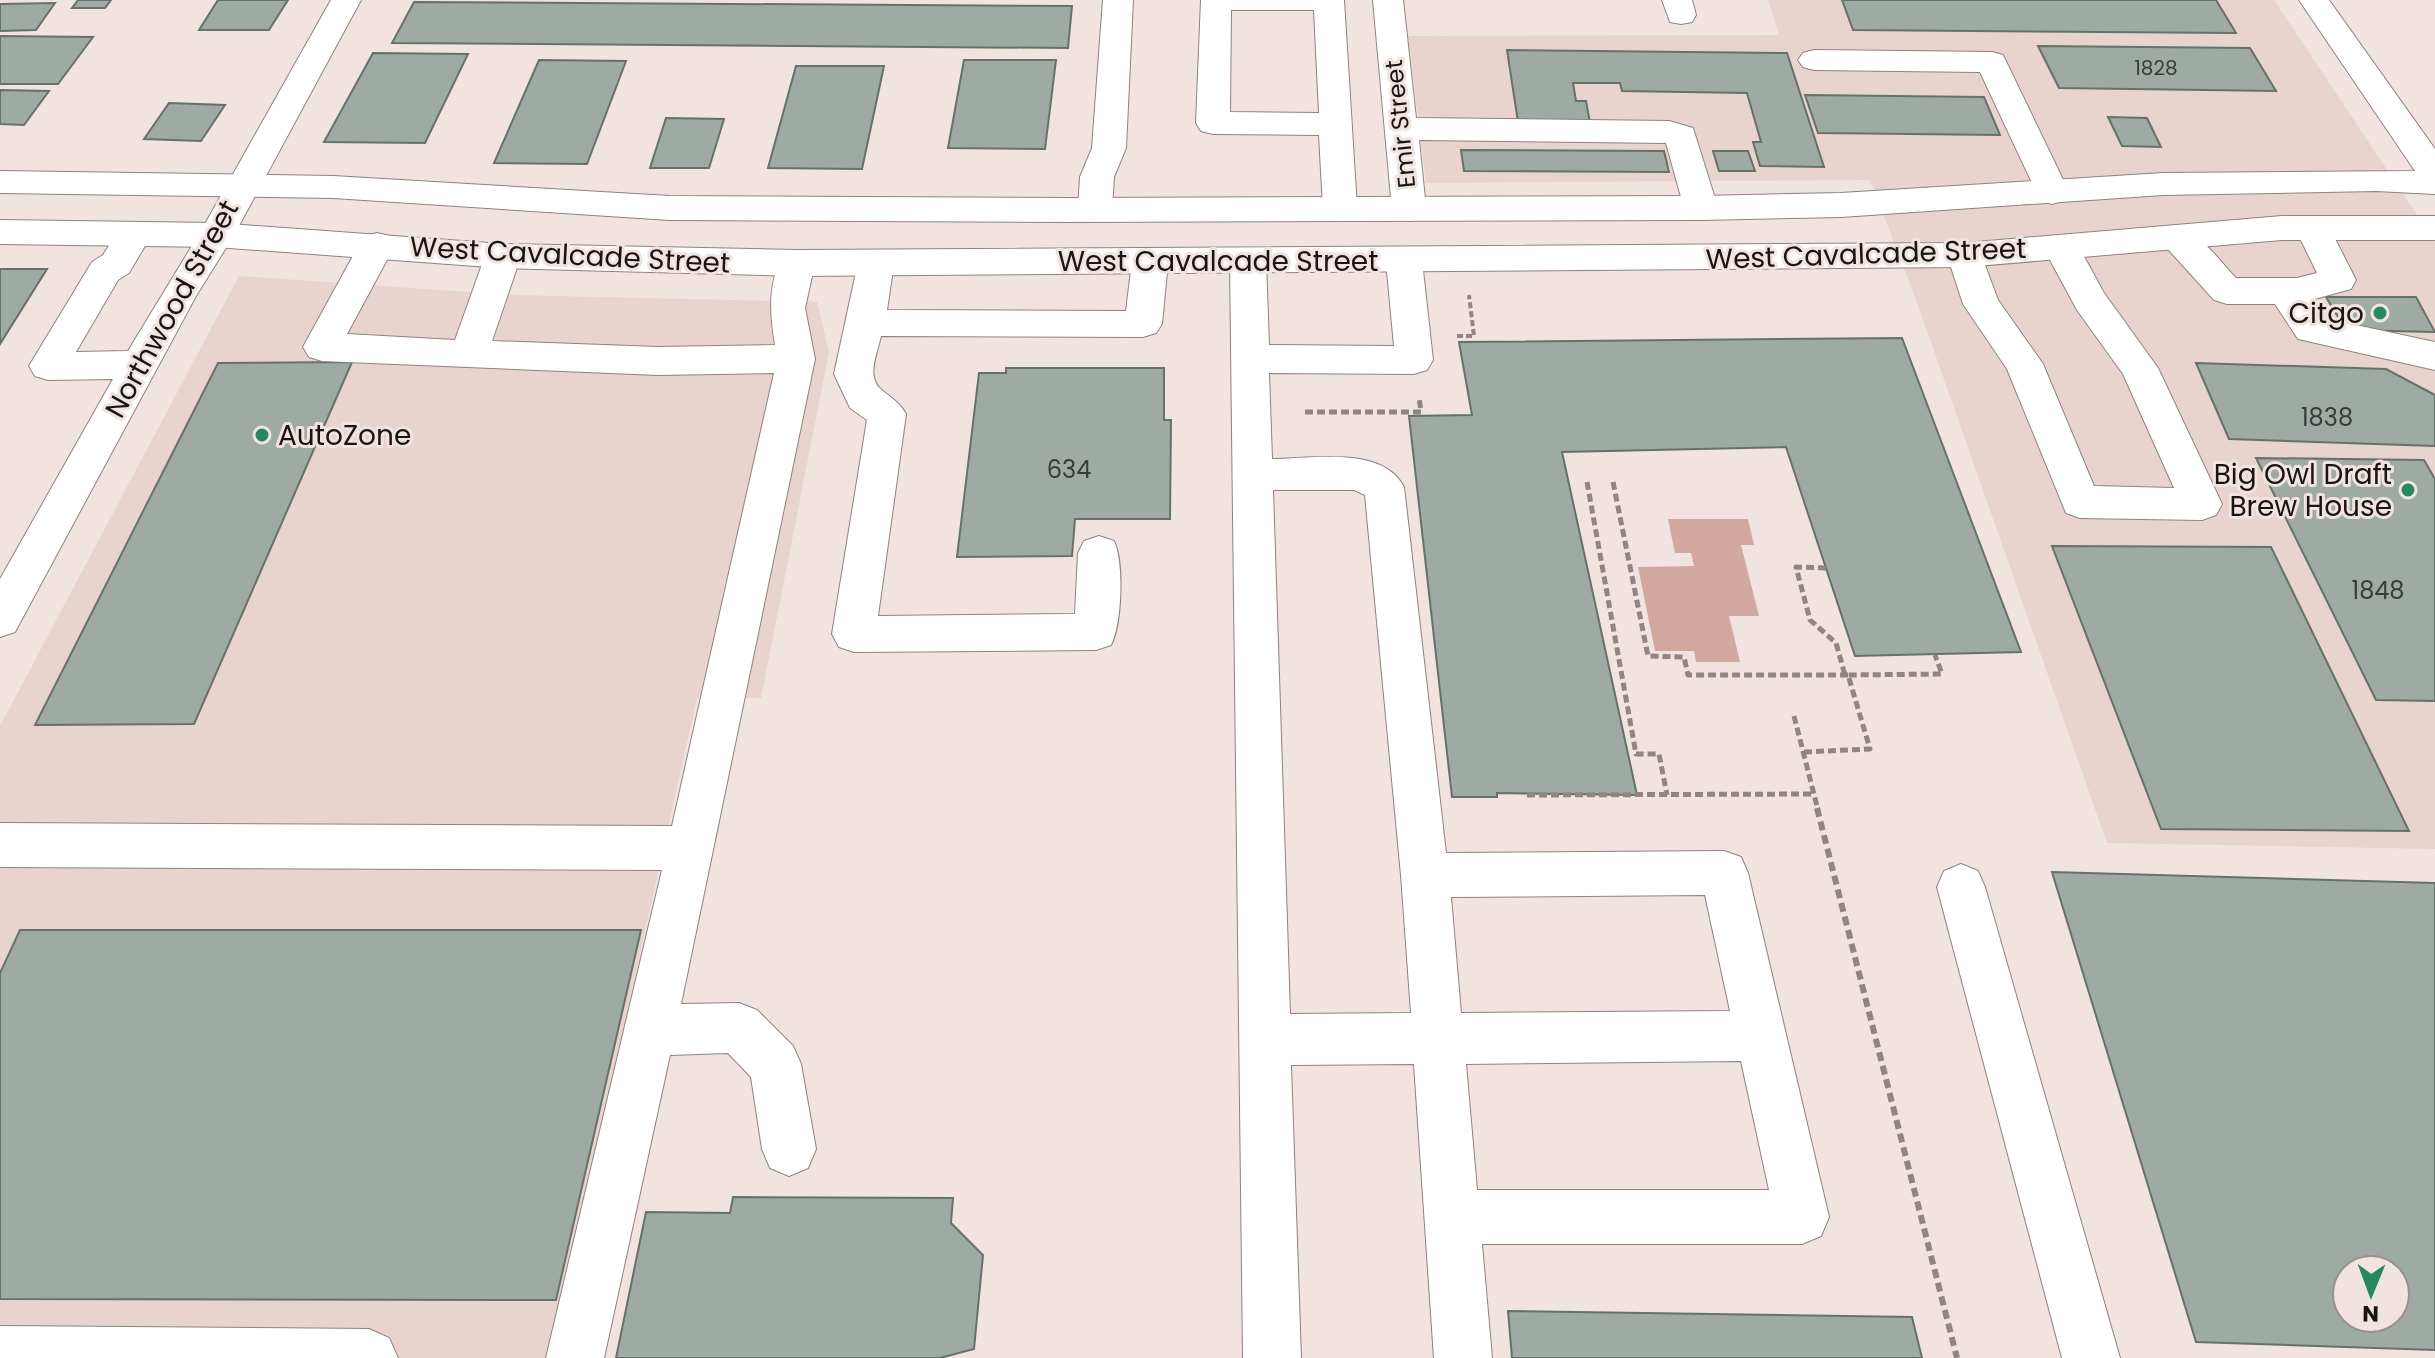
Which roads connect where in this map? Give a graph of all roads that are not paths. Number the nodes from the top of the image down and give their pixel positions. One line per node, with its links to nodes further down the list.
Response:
1 (346, 0): 13 (main road, Northwood Street)
2 (1118, 0): 15 (main road)
3 (1388, 0): 6 (main road, Emir Street)
4 (2314, 0): 10 (main road)
5 (1331, 38): 6 (main road); 8 (main road); 8 (main road)
6 (1391, 38): 9 (main road, Emir Street)
7 (1814, 60): 14 (main road)
8 (1335, 124): 16 (main road)
9 (1400, 129): 17 (main road); 19 (main road, Emir Street)
10 (2435, 174)
11 (0, 182): 13 (main road, West Cavalcade Street)
12 (2435, 183): 14 (main road, West Cavalcade Street)
13 (243, 185): 18 (main road, West Cavalcade Street); 24 (main road, Northwood Street)
14 (2052, 192): 17 (main road, West Cavalcade Street)
15 (1095, 208): 16 (main road, West Cavalcade Street); 18 (main road, West Cavalcade Street)
16 (1340, 208): 19 (main road, West Cavalcade Street)
17 (1701, 208): 19 (main road, West Cavalcade Street); 31 (main road)
18 (810, 209): 33 (main road)
19 (1409, 209): 32 (main road)
20 (2313, 228): 21 (main road, West Cavalcade Street); 25 (main road, West Cavalcade Street); 35 (main road)
21 (2435, 228)
22 (0, 232): 23 (main road, West Cavalcade Street)
23 (134, 234): 24 (main road, West Cavalcade Street); 41 (main road)
24 (216, 235): 26 (main road, West Cavalcade Street); 41 (main road, Northwood Street)
25 (2175, 237): 27 (main road, West Cavalcade Street); 35 (main road)
26 (377, 245): 29 (main road, West Cavalcade Street); 37 (main road)
27 (2061, 247): 28 (main road, West Cavalcade Street); 28 (main road)
28 (1965, 255): 31 (main road, West Cavalcade Street)
29 (503, 256): 33 (main road, West Cavalcade Street); 37 (main road)
30 (1248, 261): 31 (main road, West Cavalcade Street); 32 (main road, West Cavalcade Street); 40 (main road)
31 (1404, 261): 40 (main road)
32 (1150, 262): 34 (main road, West Cavalcade Street); 36 (main road)
33 (797, 263): 34 (main road, West Cavalcade Street); 39 (main road)
34 (876, 263): 36 (main road)
35 (2285, 291): 38 (main road)
36 (866, 323): 43 (main road)
37 (469, 354): 39 (main road)
38 (2435, 356)
39 (796, 359): 46 (main road)
40 (1251, 359): 42 (main road)
41 (140, 365): 44 (main road, Northwood Street)
42 (1252, 475): 47 (main road); 52 (main road)
43 (1099, 553)
44 (0, 619)
45 (0, 845): 46 (main road)
46 (691, 848): 49 (main road)
47 (1425, 875): 50 (main road); 51 (main road)
48 (1961, 887): 60 (main road)
49 (650, 1030): 53 (main road); 57 (main road)
50 (1761, 1036): 51 (main road); 54 (main road)
51 (1438, 1038): 52 (main road); 54 (main road)
52 (1264, 1040): 58 (main road)
53 (789, 1149)
54 (1450, 1217): 59 (main road)
55 (0, 1355): 56 (main road)
56 (369, 1358)
57 (575, 1358)
58 (1272, 1358)
59 (1463, 1358)
60 (2091, 1358)

